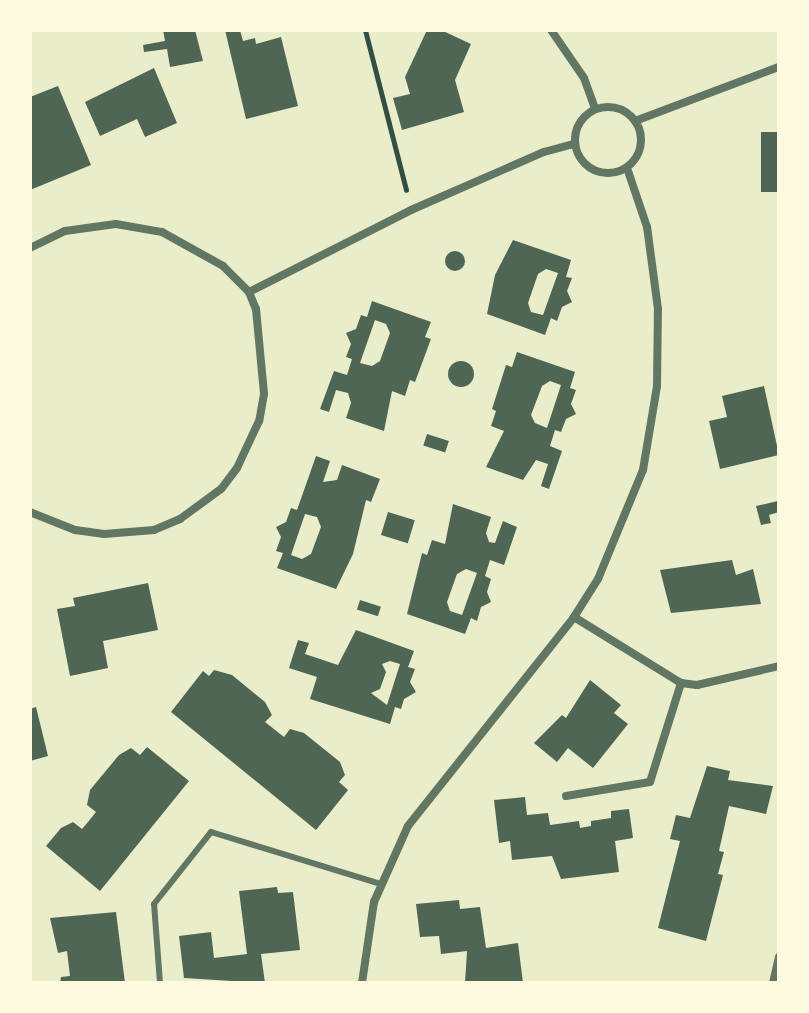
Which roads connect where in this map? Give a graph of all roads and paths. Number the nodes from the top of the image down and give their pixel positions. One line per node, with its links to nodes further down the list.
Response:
1 (365, 30): 8 (path)
2 (551, 30): 4 (street)
3 (779, 67): 5 (street)
4 (595, 109): 5 (street); 6 (street)
5 (635, 121): 7 (street)
6 (574, 144): 7 (street); 8 (street)
7 (627, 168): 12 (street)
8 (411, 210): 10 (street)
9 (30, 248): 10 (street)
10 (249, 292): 11 (street)
11 (30, 512)
12 (574, 617): 14 (street); 16 (street)
13 (779, 666): 14 (street)
14 (681, 683): 15 (street)
15 (566, 796)
16 (381, 884): 18 (lane); 19 (street)
17 (779, 957): 20 (street)
18 (160, 983)
19 (362, 983)
20 (773, 983)

